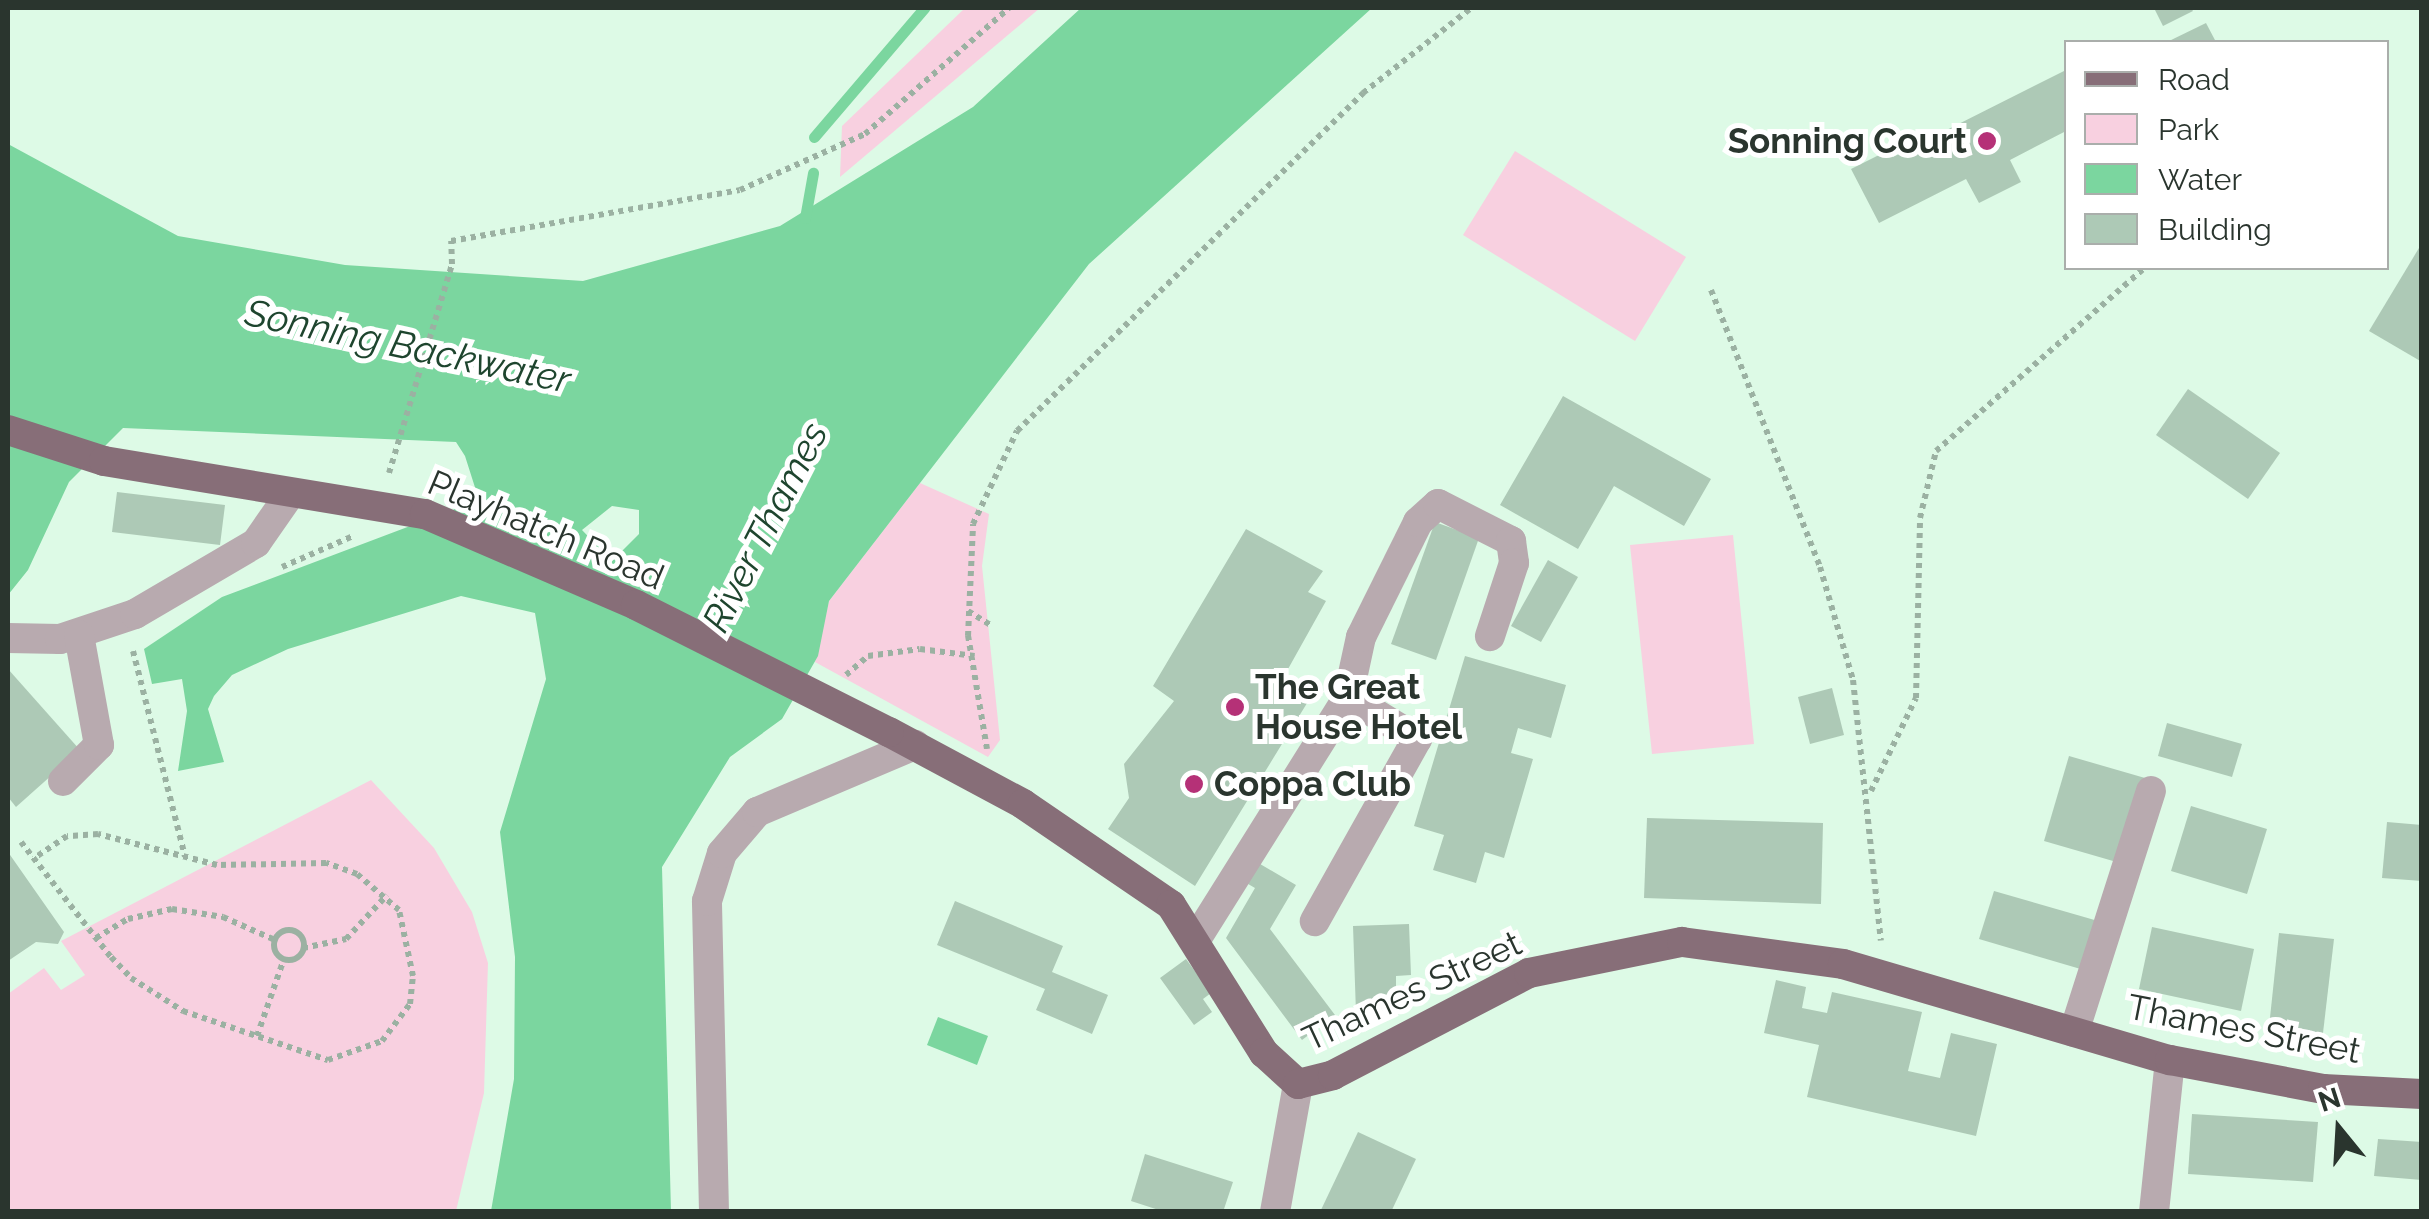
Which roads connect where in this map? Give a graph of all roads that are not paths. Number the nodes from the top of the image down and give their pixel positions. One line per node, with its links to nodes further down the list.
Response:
1 (8, 430): 2 (main road, Playhatch Road)
2 (290, 494): 3 (street); 7 (main road, Playhatch Road, bridge)
3 (79, 635): 5 (street); 8 (street)
4 (1490, 636): 6 (street)
5 (8, 638)
6 (1348, 698): 10 (street); 11 (street)
7 (902, 738): 11 (main road, Thames Street); 16 (street)
8 (63, 782)
9 (2151, 791): 12 (street)
10 (1316, 921)
11 (1195, 941): 14 (main road, Thames Street)
12 (2074, 1032): 13 (main road, Thames Street); 14 (main road, Thames Street)
13 (2170, 1060): 15 (main road, Thames Street); 18 (street)
14 (1298, 1084): 17 (street)
15 (2422, 1094)
16 (714, 1212)
17 (1275, 1212)
18 (2154, 1212)

